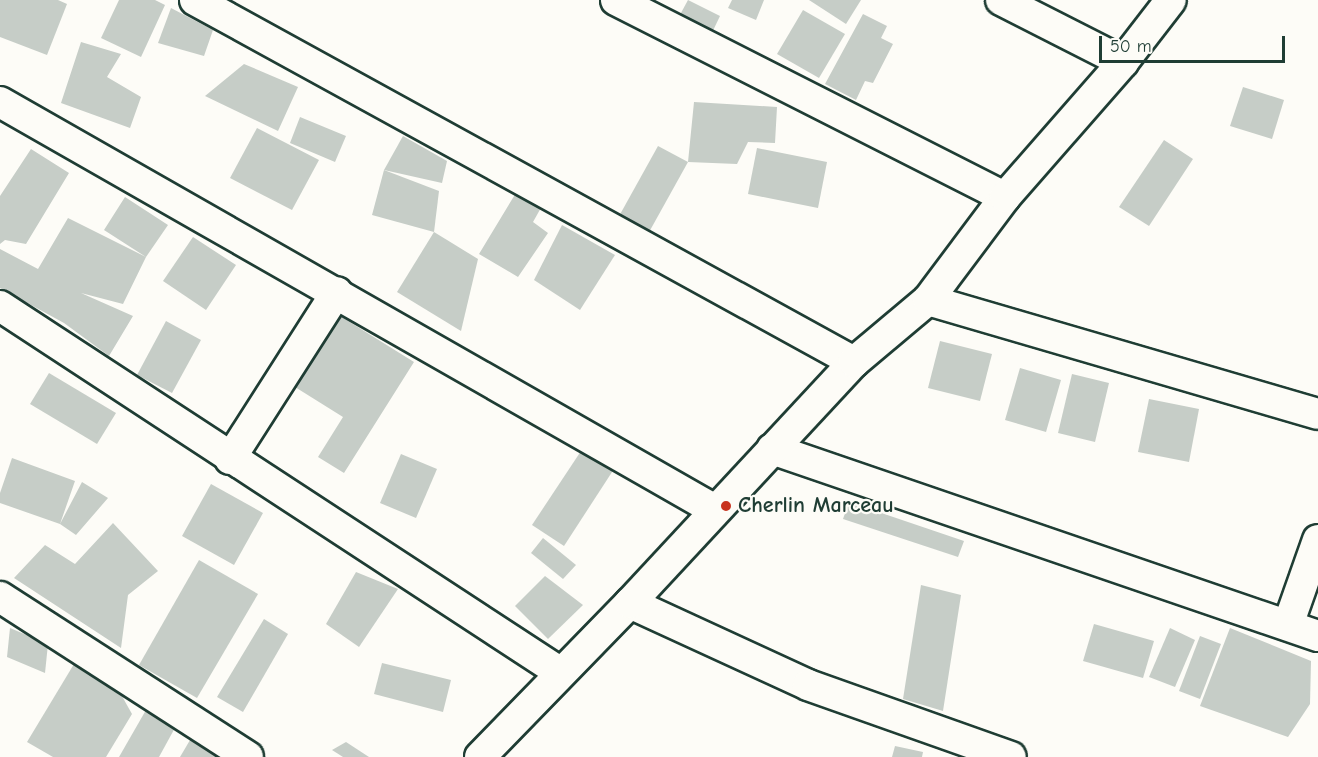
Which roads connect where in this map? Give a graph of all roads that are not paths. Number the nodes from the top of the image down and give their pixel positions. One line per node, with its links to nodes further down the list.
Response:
1 (195, 0): 11 (street)
2 (616, 0): 7 (street)
3 (1001, 0): 5 (street)
4 (1171, 0): 5 (street)
5 (1123, 62): 7 (street)
6 (0, 102): 8 (street)
7 (1005, 197): 9 (street)
8 (337, 292): 14 (street); 15 (street)
9 (928, 300): 11 (street); 12 (street)
10 (0, 306): 14 (street)
11 (854, 362): 13 (street)
12 (1318, 414)
13 (772, 449): 15 (street); 19 (street)
14 (230, 459): 21 (street)
15 (715, 510): 18 (street)
16 (1318, 540): 19 (street)
17 (0, 597): 23 (street)
18 (630, 603): 21 (street); 22 (street)
19 (1288, 625): 20 (street)
20 (1318, 636)
21 (561, 673): 24 (street)
22 (1007, 756)
23 (248, 757)
24 (480, 757)

